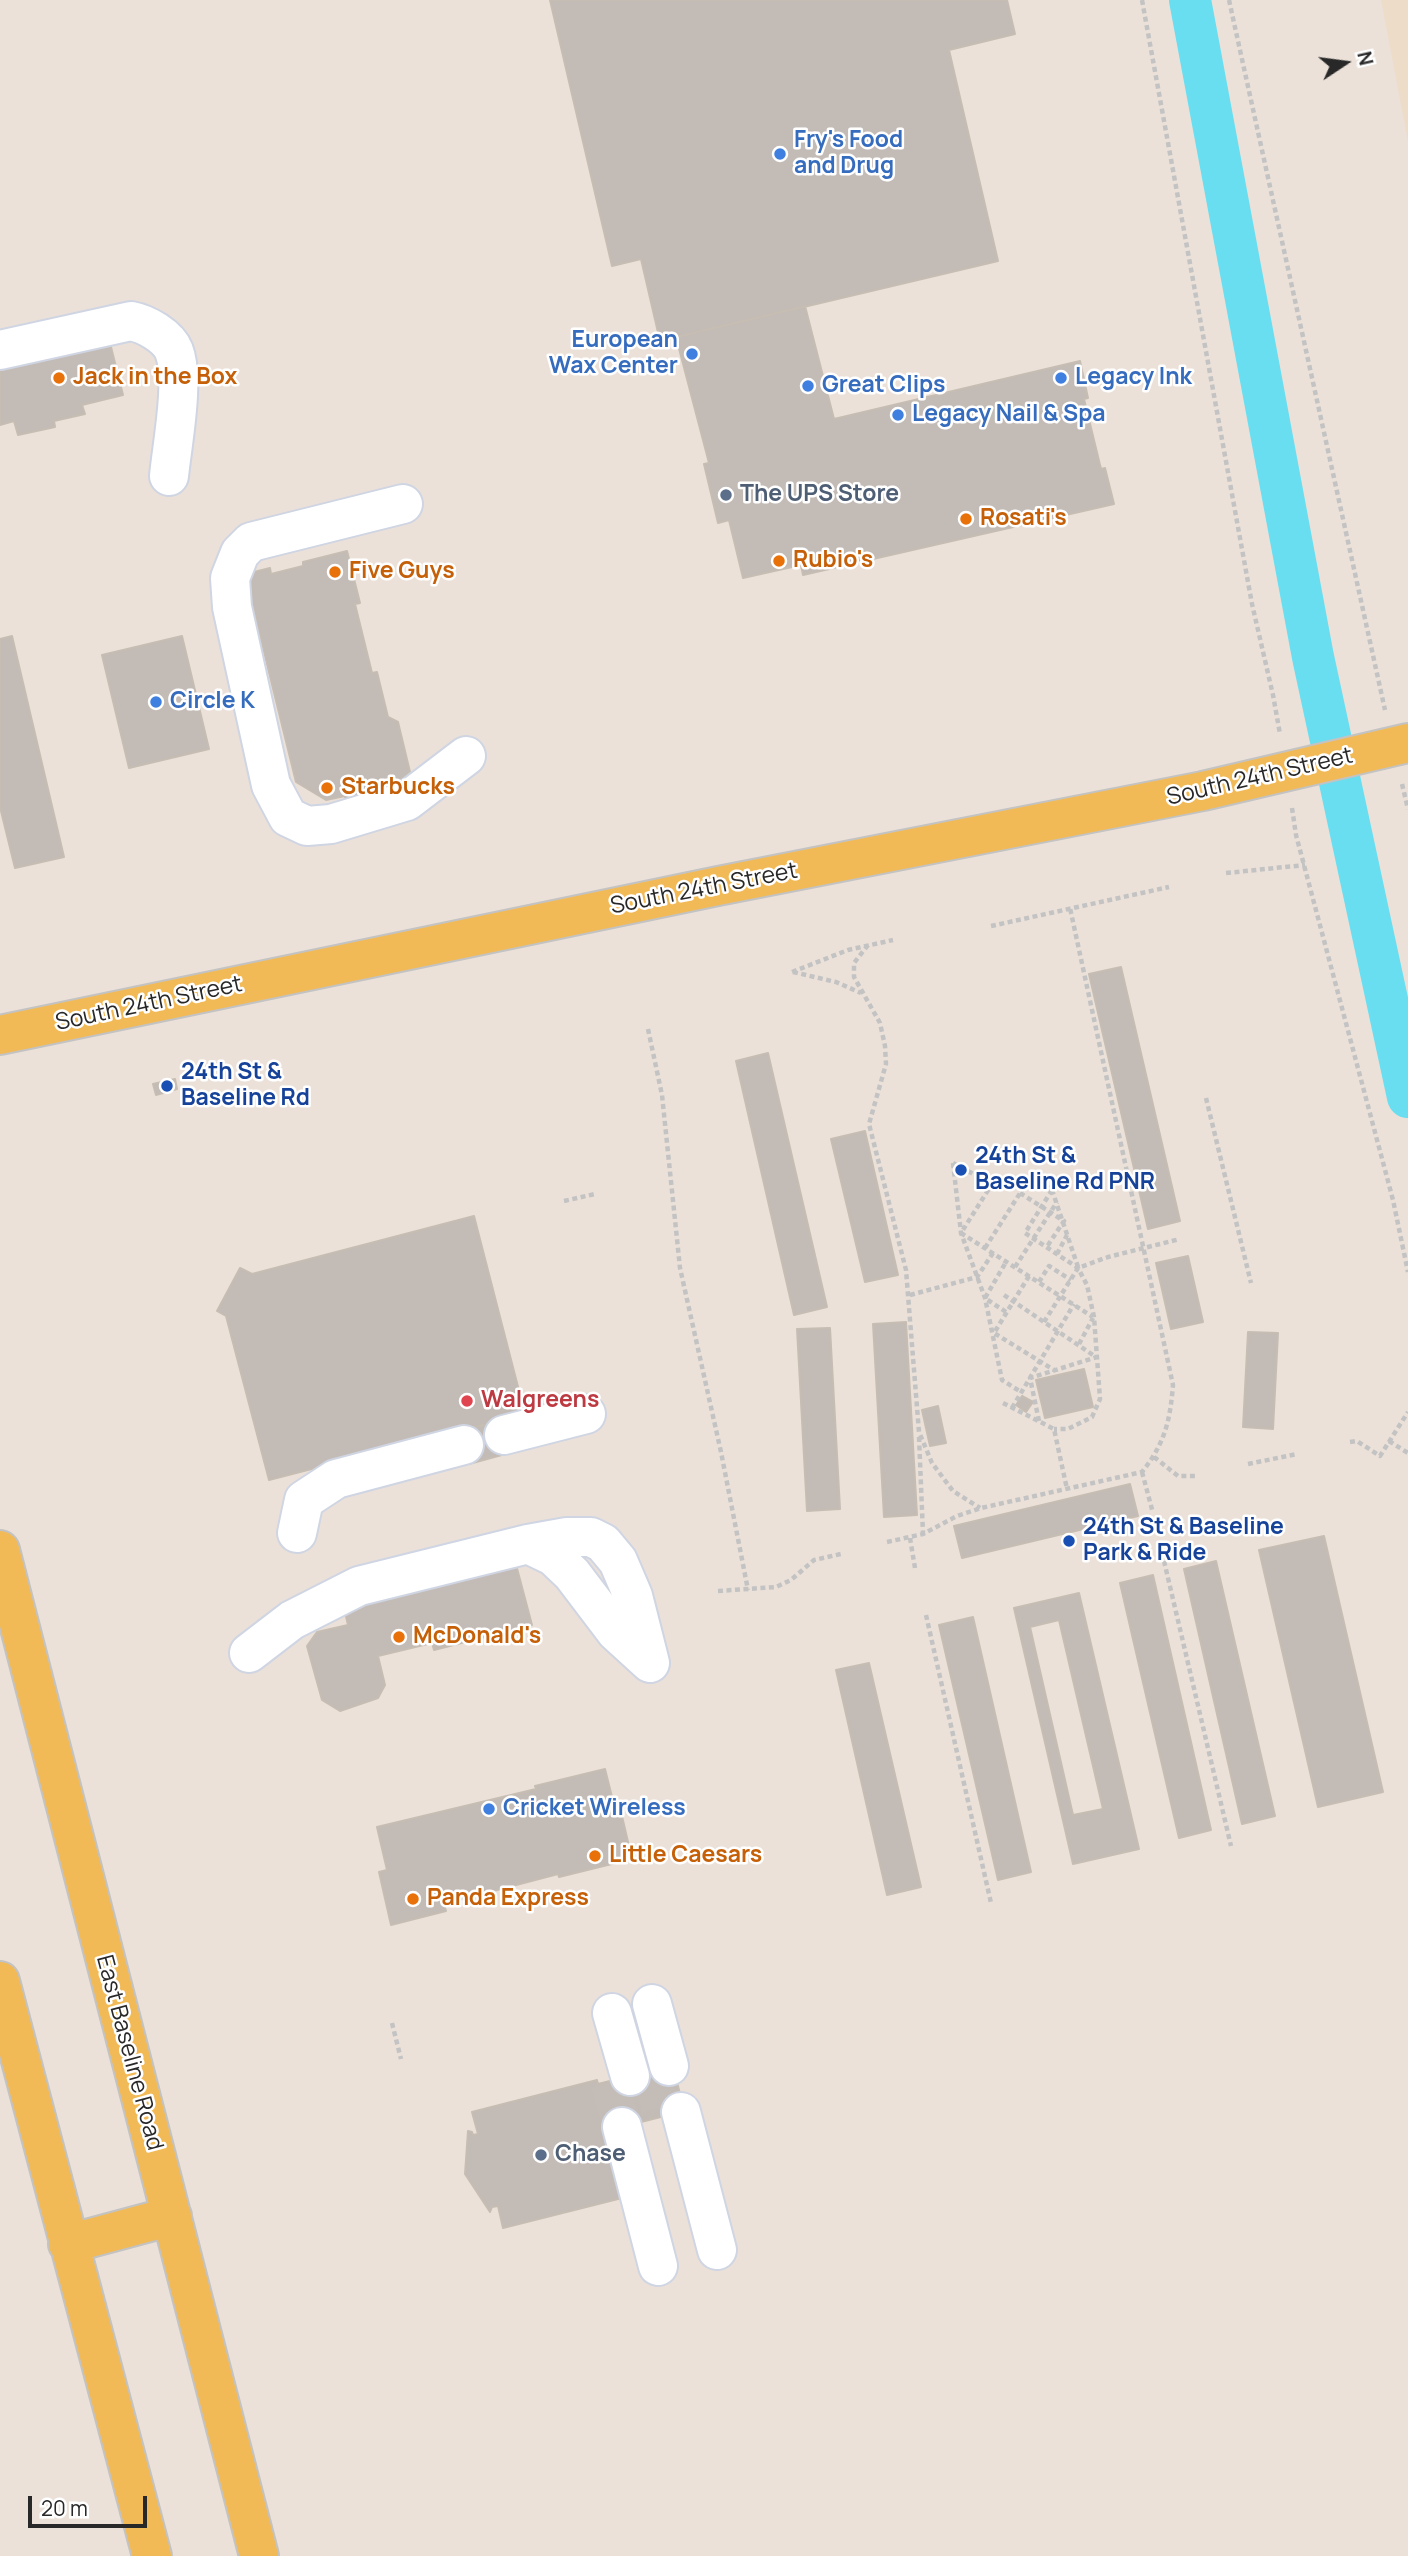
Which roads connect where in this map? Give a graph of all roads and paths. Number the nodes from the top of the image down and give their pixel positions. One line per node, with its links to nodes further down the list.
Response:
1 (1142, 0): 7 (path)
2 (1229, 0): 6 (path)
3 (0, 351): 4 (lane)
4 (169, 476)
5 (403, 505): 9 (lane)
6 (1382, 697)
7 (1277, 718)
8 (1392, 747): 20 (main road, South 24th Street)
9 (466, 756)
10 (1293, 819): 11 (path)
11 (1305, 865): 12 (path); 44 (path)
12 (1226, 873)
13 (1169, 887): 14 (path)
14 (1070, 908): 15 (path); 38 (path)
15 (991, 926)
16 (893, 940): 17 (path)
17 (868, 945): 18 (path); 18 (path)
18 (862, 993): 50 (path)
19 (648, 1029): 95 (path)
20 (0, 1035)
21 (1206, 1098): 30 (path)
22 (1052, 1190): 23 (path); 26 (path); 27 (path)
23 (1020, 1193): 27 (path); 36 (path)
24 (595, 1194): 25 (path)
25 (564, 1201)
26 (1057, 1202): 28 (path); 29 (path)
27 (1042, 1206): 28 (path); 34 (path)
28 (1050, 1212): 29 (path); 34 (path)
29 (1064, 1221): 33 (path); 37 (path)
30 (1237, 1228): 31 (path); 49 (path)
31 (1230, 1229)
32 (961, 1233): 32 (path); 36 (path); 46 (path)
33 (1067, 1235): 40 (path); 43 (path)
34 (1033, 1239): 37 (path); 42 (path)
35 (1180, 1239): 38 (path)
36 (985, 1248): 39 (path)
37 (1046, 1248): 40 (path)
38 (1143, 1248): 43 (path); 80 (path)
39 (993, 1253): 41 (path); 46 (path)
40 (1057, 1254): 43 (path)
41 (1006, 1262): 42 (path); 53 (path)
42 (1015, 1267): 45 (path)
43 (1078, 1268): 47 (path); 57 (path)
44 (1408, 1272)
45 (1029, 1276): 48 (path); 54 (path)
46 (977, 1278): 50 (path); 53 (path)
47 (1071, 1280): 48 (path); 52 (path)
48 (1039, 1282): 52 (path)
49 (1251, 1283)
50 (909, 1295): 73 (path)
51 (1004, 1295): 54 (path)
52 (1060, 1296): 55 (path); 58 (path)
53 (985, 1298): 56 (path); 60 (path)
54 (1013, 1301): 56 (path); 58 (path)
55 (1074, 1304): 57 (path); 59 (path)
56 (1006, 1312): 60 (path)
57 (1094, 1317): 61 (path); 62 (path)
58 (1044, 1322): 59 (path)
59 (1058, 1331): 61 (path); 63 (path)
60 (994, 1333): 63 (path); 66 (path)
61 (1079, 1344): 62 (path)
62 (1097, 1357): 64 (path); 72 (path)
63 (1040, 1361): 64 (path); 65 (path)
64 (1054, 1370): 65 (path)
65 (1030, 1378): 66 (path); 71 (path)
66 (1021, 1392): 68 (path)
67 (1003, 1403): 68 (path)
68 (1012, 1408): 71 (path)
69 (1408, 1412): 75 (path)
70 (586, 1414): 74 (lane)
71 (1039, 1422): 72 (path)
72 (1054, 1429): 84 (path)
73 (919, 1432): 85 (path); 88 (path)
74 (504, 1435)
75 (1389, 1441): 76 (path); 78 (path)
76 (1350, 1442)
77 (464, 1445): 87 (lane)
78 (1408, 1453)
79 (1297, 1454): 81 (path)
80 (1154, 1457): 82 (path); 83 (path)
81 (1248, 1464)
82 (1142, 1472): 84 (path); 86 (path)
83 (1196, 1476)
84 (1067, 1489): 85 (path)
85 (981, 1508): 88 (path)
86 (1153, 1513)
87 (297, 1533)
88 (923, 1534): 89 (path)
89 (910, 1538): 90 (path); 94 (path)
90 (887, 1542)
91 (0, 1550): 107 (main road, East Baseline Road)
92 (841, 1554): 95 (path)
93 (1164, 1561): 100 (path)
94 (915, 1568)
95 (748, 1590): 96 (path)
96 (718, 1591)
97 (926, 1615): 101 (path)
98 (248, 1653): 99 (lane)
99 (650, 1663)
100 (1231, 1846)
101 (991, 1903)
102 (0, 1981): 108 (main road)
103 (622, 2011): 103 (lane)
104 (392, 2023): 105 (path)
105 (401, 2059)
106 (652, 2119): 106 (lane)
107 (172, 2216): 108 (main road); 110 (main road, East Baseline Road)
108 (68, 2244): 109 (main road)
109 (152, 2556)
110 (259, 2556)

